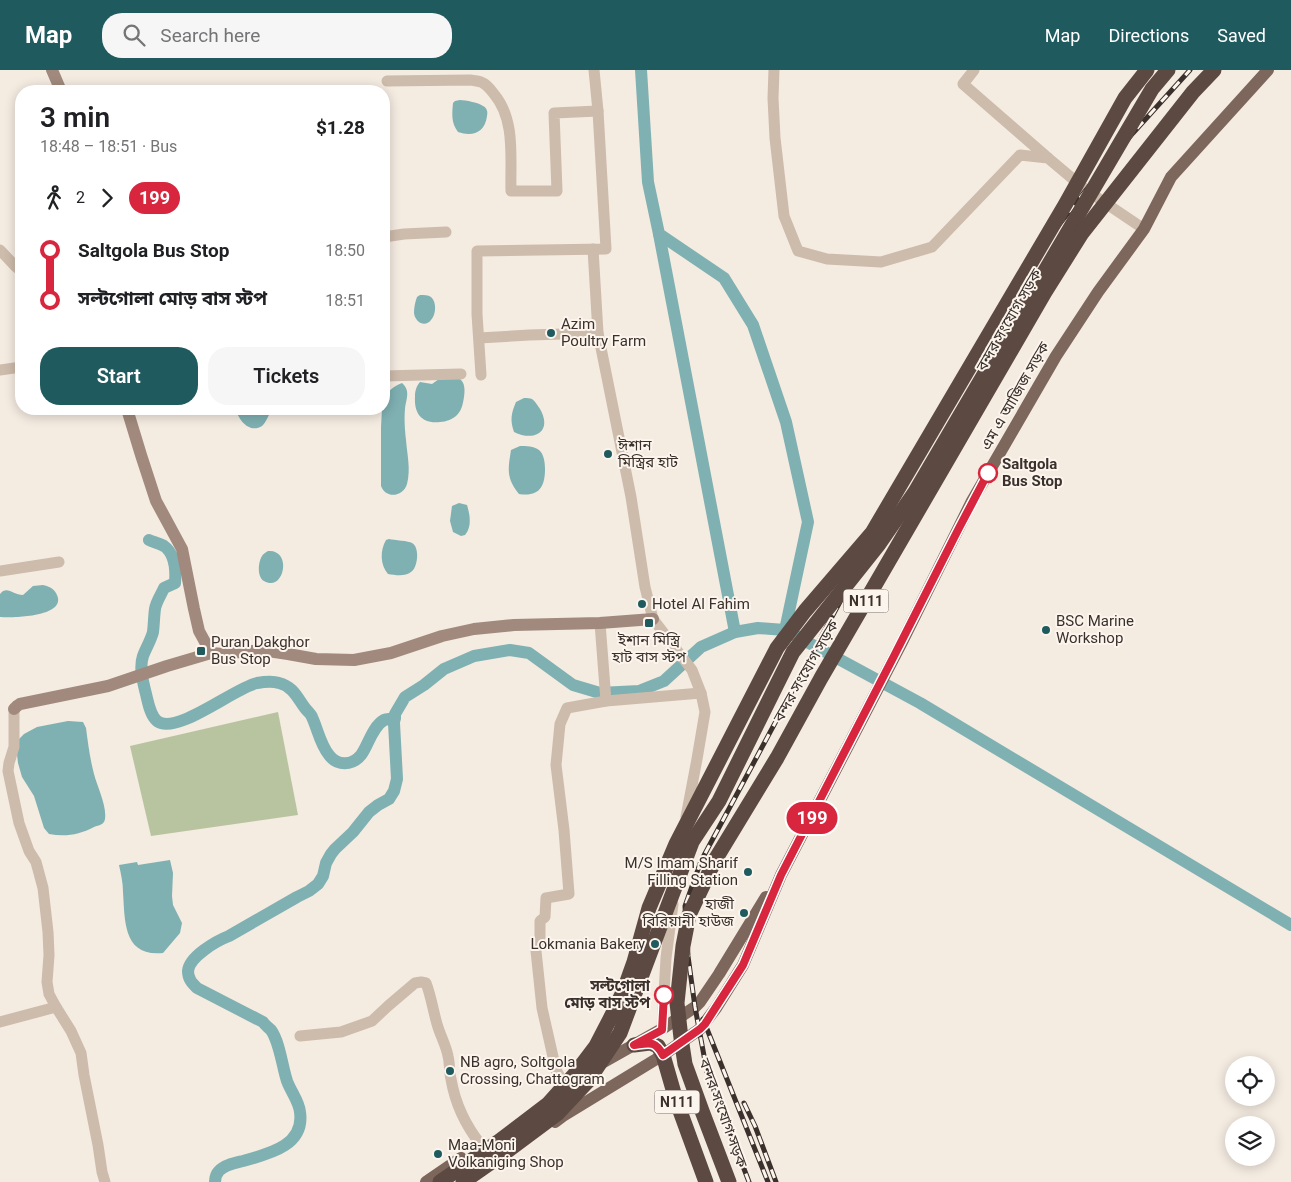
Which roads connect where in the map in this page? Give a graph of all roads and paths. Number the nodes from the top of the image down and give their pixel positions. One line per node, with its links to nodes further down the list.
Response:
1 (52, 70): 10 (street)
2 (594, 70): 11 (street)
3 (774, 70): 12 (street)
4 (974, 70): 12 (street)
5 (1147, 70): 46 (highway, bridge)
6 (1168, 70): 47 (highway, bridge)
7 (1214, 70): 50 (highway, বন্দর সংযোগ সড়ক / N111, bridge)
8 (1268, 70): 13 (main road, এম এ আজিজ সড়ক)
9 (387, 81): 11 (street)
10 (58, 85)
11 (598, 110): 16 (street)
12 (1048, 158): 13 (street)
13 (1144, 229): 35 (main road, এম এ আজিজ সড়ক)
14 (446, 232): 15 (street)
15 (390, 236)
16 (593, 249): 19 (street); 20 (street)
17 (0, 250): 18 (street)
18 (15, 266)
19 (598, 333): 20 (street); 29 (street)
20 (478, 338): 24 (street)
21 (15, 368): 22 (street)
22 (0, 370)
23 (461, 374): 25 (street)
24 (481, 375)
25 (390, 376)
26 (129, 415): 31 (street)
27 (59, 562): 28 (street)
28 (0, 571)
29 (653, 619): 30 (street); 32 (street)
30 (600, 623): 31 (street); 33 (street)
31 (211, 653): 34 (street)
32 (701, 693): 33 (street); 38 (street)
33 (606, 700): 42 (street)
34 (14, 709): 36 (street)
35 (781, 875): 38 (main road, এম এ আজিজ সড়ক); 41 (main road, এম এ আজিজ সড়ক)
36 (56, 1007): 37 (street); 44 (street)
37 (0, 1022)
38 (662, 1030): 40 (main road, এম এ আজিজ সড়ক)
39 (300, 1036): 43 (street)
40 (634, 1045): 41 (highway); 42 (main road, এম এ আজিজ সড়ক)
41 (663, 1055): 48 (main road, এম এ আজিজ সড়ক); 49 (highway, N111)
42 (564, 1084): 43 (main road, এম এ আজিজ সড়ক)
43 (481, 1145): 45 (main road, এম এ আজিজ সড়ক)
44 (106, 1182)
45 (426, 1182)
46 (440, 1182)
47 (463, 1182)
48 (475, 1182)
49 (706, 1182)
50 (729, 1182)

